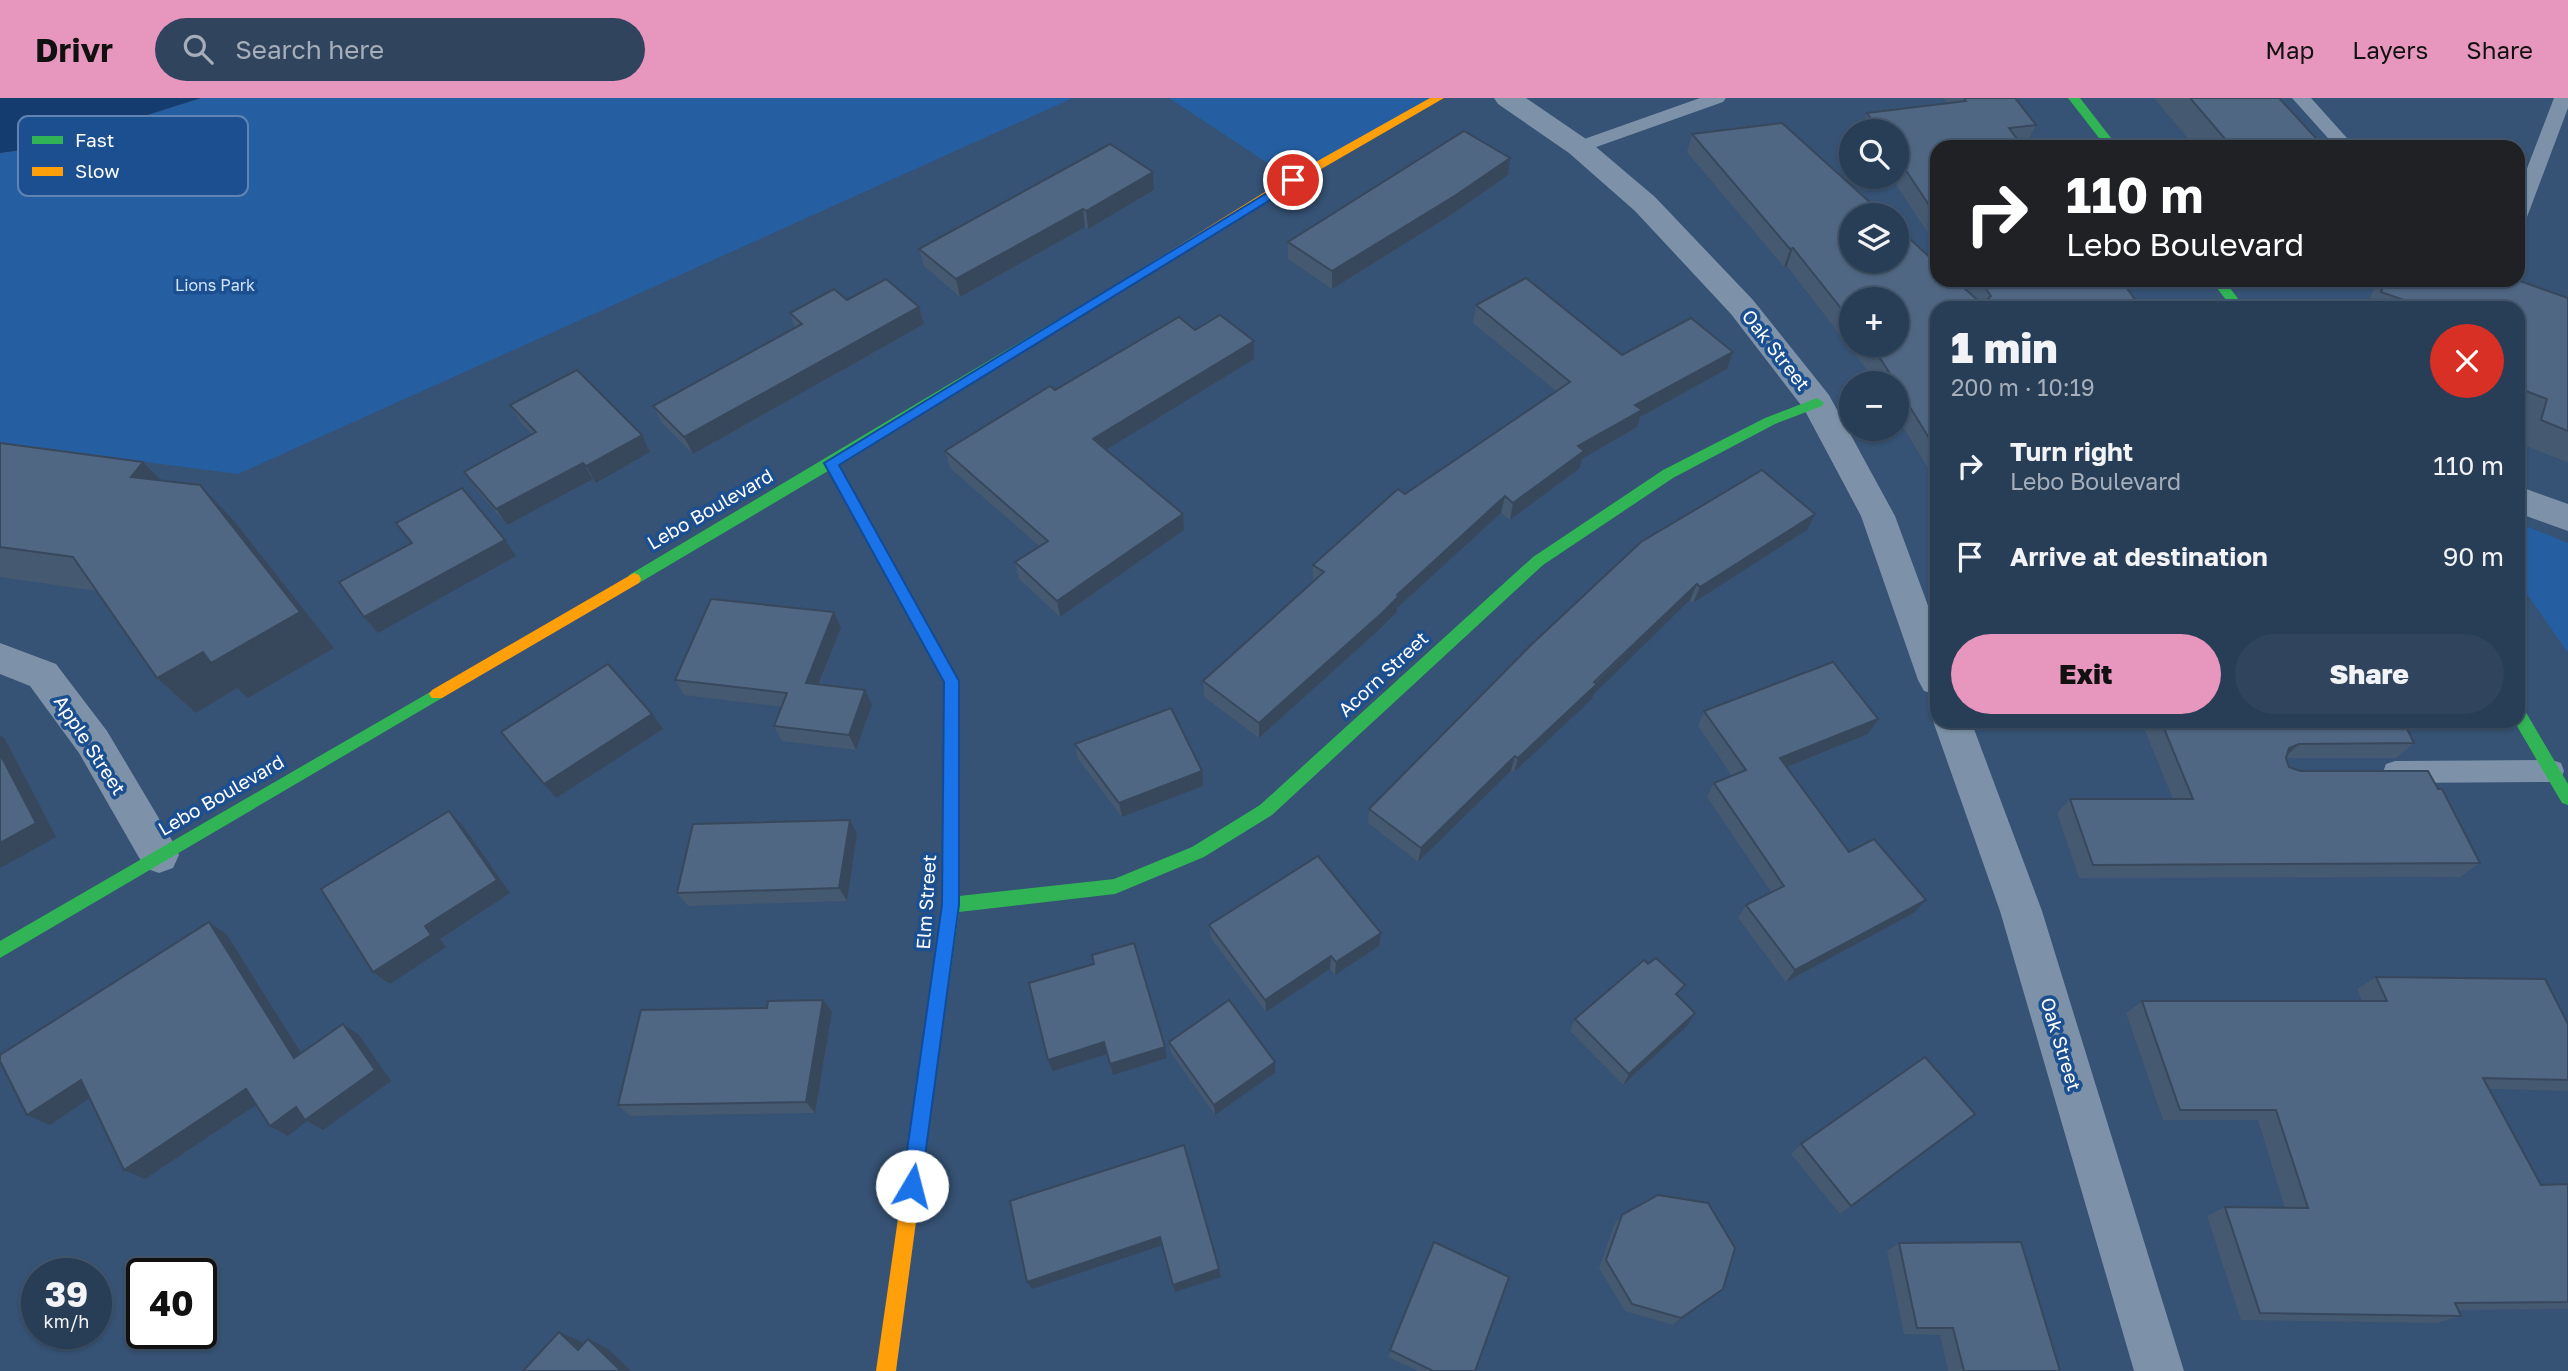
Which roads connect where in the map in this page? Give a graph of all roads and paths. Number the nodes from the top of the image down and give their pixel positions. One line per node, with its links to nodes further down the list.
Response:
1 (1438, 98): 14 (main road, Lebo Boulevard)
2 (1508, 98): 9 (street, Oak Street)
3 (1717, 98): 9 (lane)
4 (2074, 98): 7 (main road)
5 (2301, 98): 8 (lane)
6 (2563, 98): 10 (lane)
7 (2107, 140)
8 (2340, 140)
9 (1579, 147): 13 (street, Oak Street)
10 (2525, 199)
11 (2222, 287): 12 (main road)
12 (2234, 301)
13 (1818, 403): 18 (street, Oak Street); 25 (main road, Acorn Street)
14 (831, 463): 24 (main road, Lebo Boulevard); 25 (main road, Elm Street)
15 (2525, 502): 16 (street)
16 (2568, 518)
17 (0, 658): 24 (street, Apple Street)
18 (1930, 661)
19 (2525, 726): 21 (main road)
20 (1955, 728): 28 (street, Oak Street)
21 (2552, 771): 22 (lane); 23 (main road)
22 (2367, 772)
23 (2568, 799)
24 (159, 855): 26 (main road, Lebo Boulevard)
25 (951, 905): 27 (main road, Elm Street)
26 (0, 950)
27 (886, 1371)
28 (2159, 1371)

